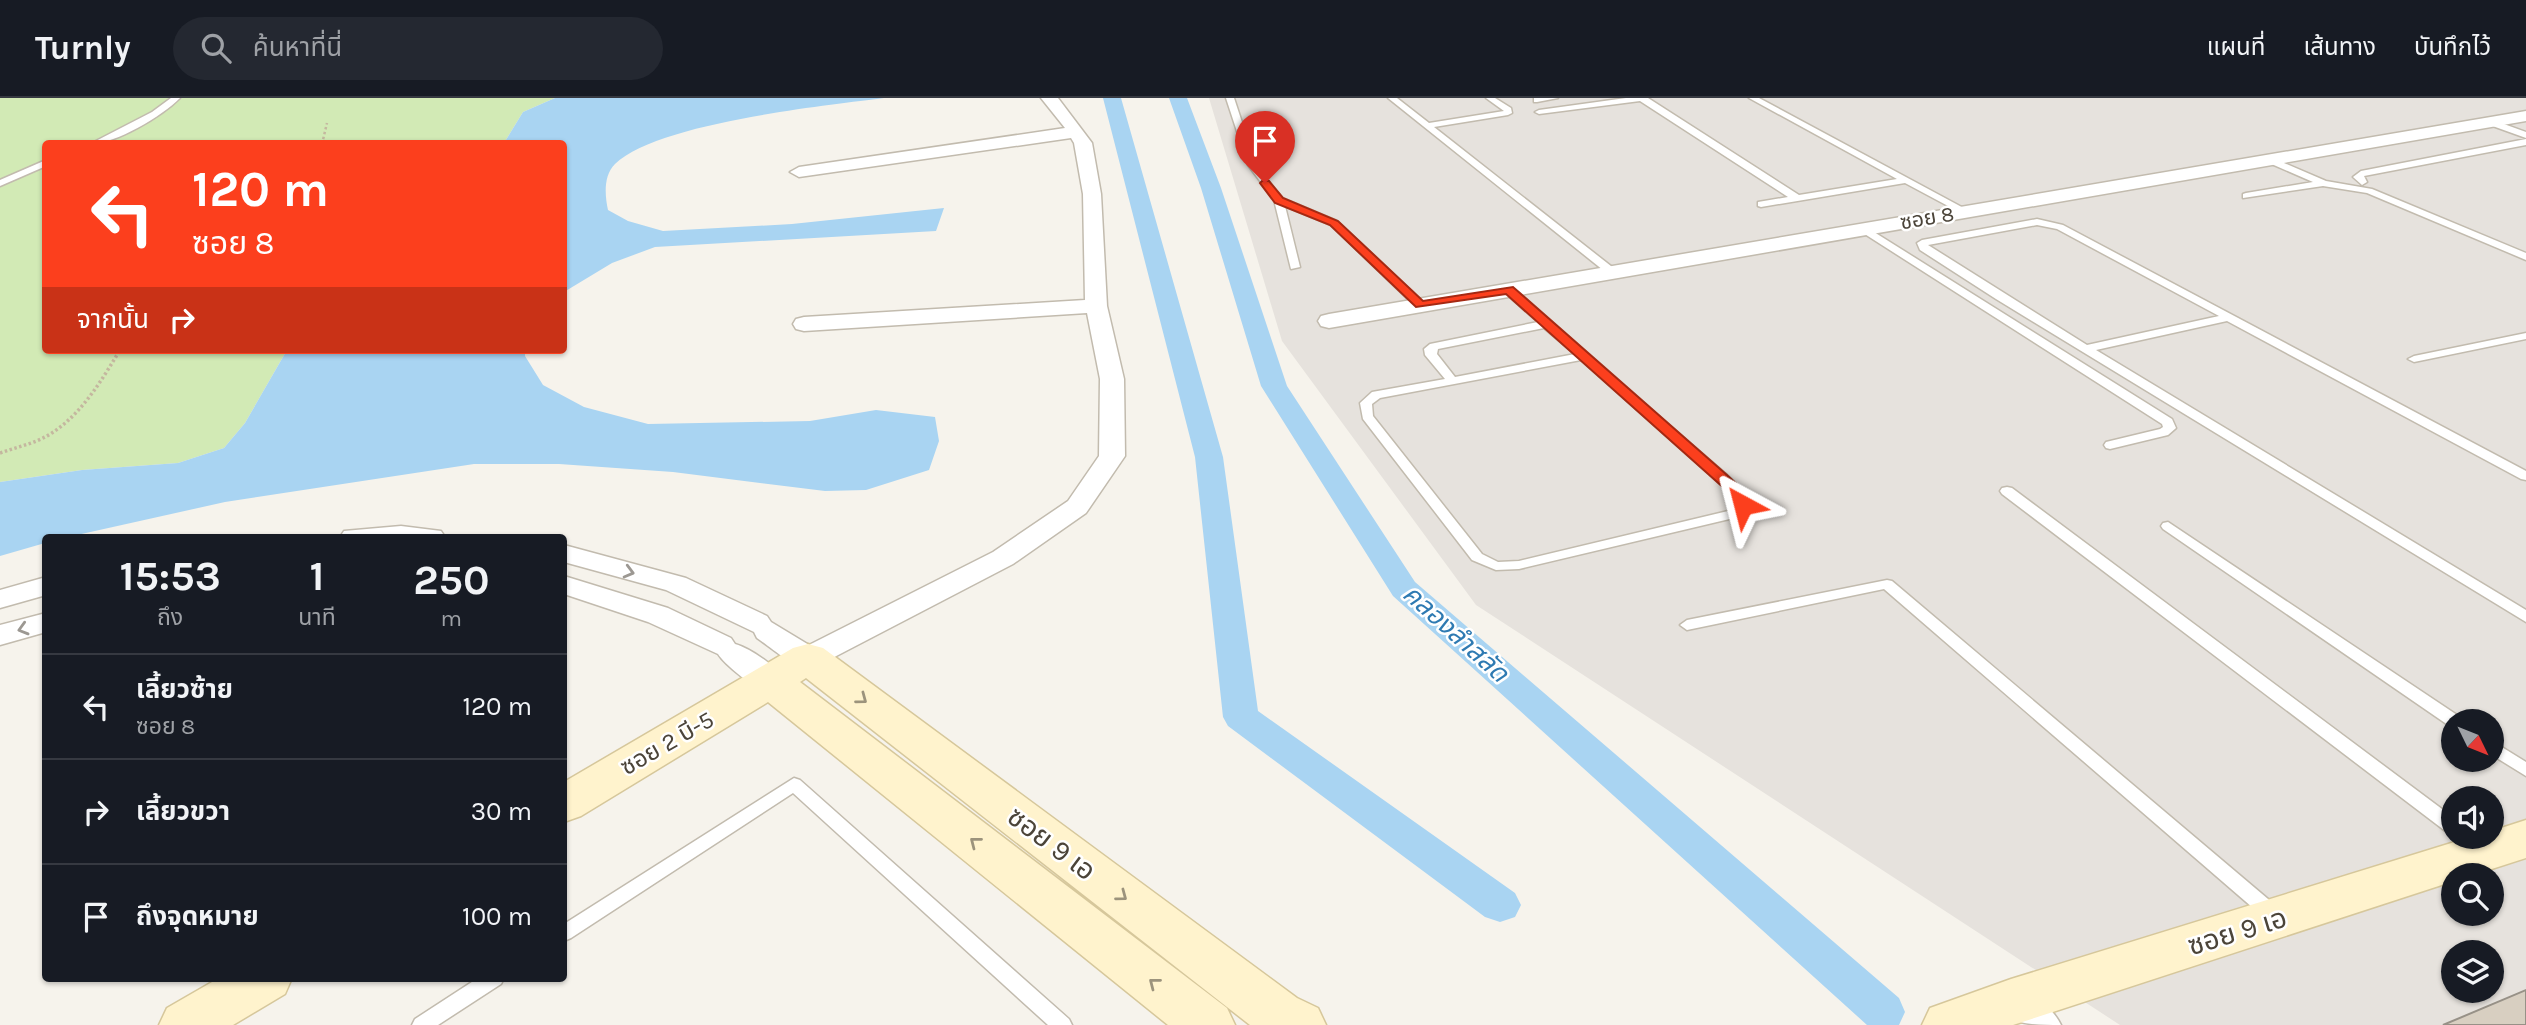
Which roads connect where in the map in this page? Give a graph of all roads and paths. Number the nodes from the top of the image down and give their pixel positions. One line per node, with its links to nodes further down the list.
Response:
1 (176, 98): 17 (lane)
2 (1049, 98): 15 (street)
3 (1230, 98): 29 (lane)
4 (1392, 98): 14 (lane)
5 (1490, 98): 14 (lane)
6 (1554, 98): 9 (lane)
7 (1642, 98): 10 (lane); 28 (lane)
8 (1753, 98): 23 (lane)
9 (1536, 100)
10 (1539, 112)
11 (2526, 116): 12 (street, ซอย 8)
12 (2490, 122): 16 (lane); 20 (street, ซอย 8)
13 (327, 123): 18 (path)
14 (1426, 126): 35 (lane)
15 (1075, 132): 22 (street); 38 (street)
16 (2526, 135)
17 (102, 140)
18 (323, 140)
19 (2526, 142): 24 (lane)
20 (2270, 160): 26 (lane); 31 (street, ซอย 8)
21 (42, 165): 25 (lane)
22 (799, 172)
23 (1906, 180): 28 (lane); 31 (lane)
24 (2362, 181)
25 (0, 183)
26 (2324, 183): 27 (lane); 33 (lane)
27 (2246, 196)
28 (1797, 198): 30 (lane)
29 (1279, 201): 34 (lane); 37 (lane)
30 (1761, 204)
31 (1966, 212): 32 (street, ซอย 8)
32 (1863, 229): 35 (street, ซอย 8); 49 (lane)
33 (2526, 257)
34 (1295, 267)
35 (1612, 272): 36 (street, ซอย 8)
36 (1508, 290): 37 (street, ซอย 8); 42 (lane)
37 (1420, 305): 40 (street, ซอย 8)
38 (1096, 306): 41 (street); 62 (street)
39 (2230, 317): 44 (lane); 44 (lane); 51 (lane)
40 (1329, 321)
41 (804, 324)
42 (1547, 324): 46 (lane); 48 (lane)
43 (2526, 336): 47 (lane)
44 (2086, 349): 58 (lane)
45 (118, 354): 50 (path)
46 (1584, 356): 48 (lane); 48 (lane)
47 (2414, 359)
48 (1454, 381)
49 (2110, 445)
50 (0, 453)
51 (2526, 476)
52 (2007, 491): 67 (lane)
53 (2168, 526): 63 (lane)
54 (567, 554): 62 (street, one-way to 62)
55 (567, 586): 62 (street)
56 (42, 587): 57 (street)
57 (0, 599)
58 (2526, 617)
59 (42, 623): 61 (street, one-way to 61)
60 (1687, 625): 69 (lane)
61 (0, 635)
62 (789, 670): 66 (street, ซอย 2 บี-5); 74 (street, ซอย 9 เอ, one-way to 74); 78 (street, ซอย 9 เอ, one-way to 62)
63 (2441, 712)
64 (2504, 755): 65 (lane)
65 (2526, 770)
66 (567, 802)
67 (2441, 809)
68 (2456, 849): 69 (street, ซอย 9 เอ)
69 (2278, 918): 73 (street, ซอย 9 เอ)
70 (567, 931): 77 (lane)
71 (259, 982): 75 (street)
72 (488, 982): 76 (lane)
73 (2026, 1013): 79 (street, ซอย 9 เอ)
74 (1282, 1022)
75 (187, 1025)
76 (422, 1025)
77 (1062, 1025)
78 (1208, 1025)
79 (1949, 1025)

